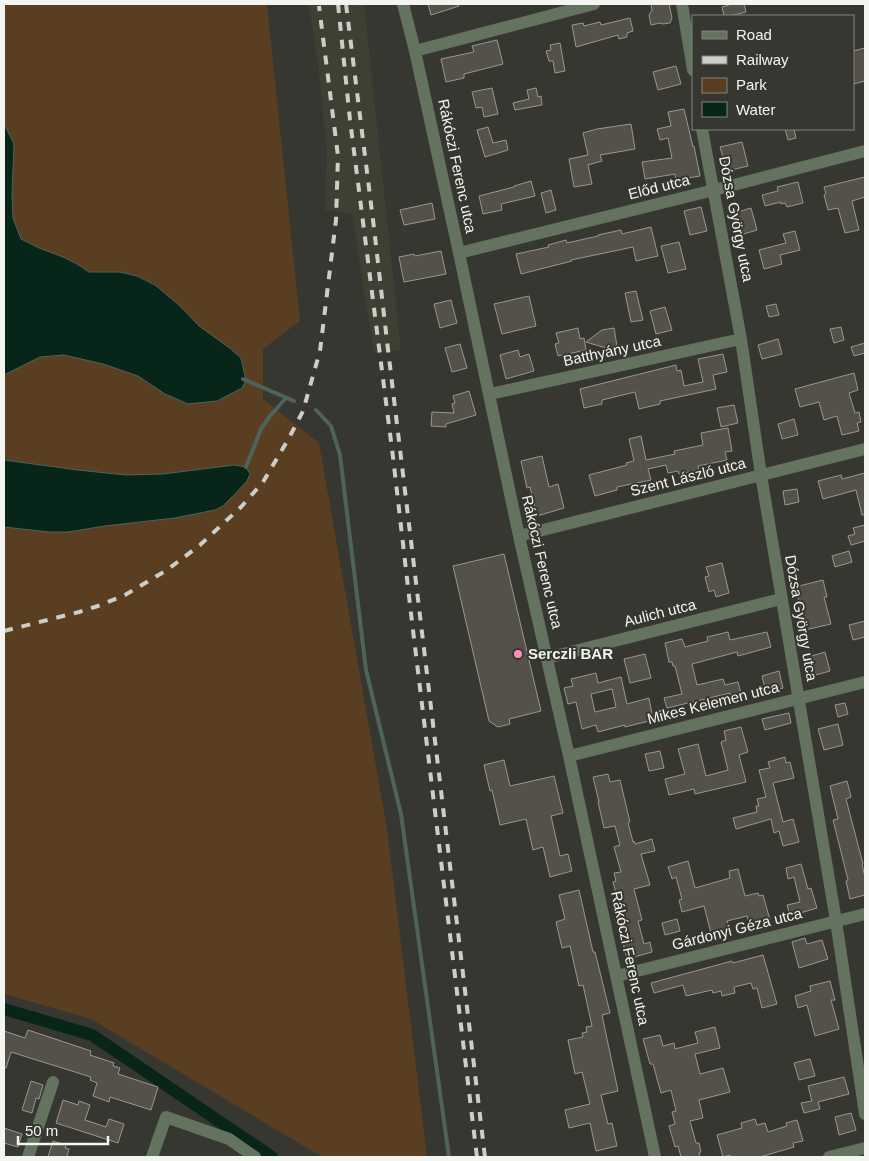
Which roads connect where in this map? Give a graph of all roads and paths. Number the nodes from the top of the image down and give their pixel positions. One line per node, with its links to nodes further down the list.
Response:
1 (403, 4): 4 (street, Rákóczi Ferenc utca)
2 (594, 4): 4 (street)
3 (682, 4): 5 (street)
4 (415, 52): 9 (street, Rákóczi Ferenc utca)
5 (692, 64)
6 (702, 130): 8 (street, Dózsa György utca)
7 (865, 151): 8 (street, Előd utca)
8 (714, 190): 9 (street, Előd utca); 10 (street, Dózsa György utca)
9 (459, 253): 11 (street, Rákóczi Ferenc utca)
10 (742, 339): 11 (street, Batthyány utca); 13 (street, Dózsa György utca)
11 (490, 394): 14 (street, Rákóczi Ferenc utca)
12 (865, 449): 13 (street, Szent László utca)
13 (761, 475): 14 (street, Szent László utca); 15 (street, Dózsa György utca)
14 (519, 536): 16 (street, Rákóczi Ferenc utca)
15 (781, 599): 16 (street, Aulich utca); 18 (street, Dózsa György utca)
16 (547, 658): 19 (street, Rákóczi Ferenc utca)
17 (865, 682): 18 (street, Mikes Kelemen utca)
18 (799, 699): 19 (street, Mikes Kelemen utca); 21 (street, Dózsa György utca)
19 (569, 756): 22 (street, Rákóczi Ferenc utca)
20 (865, 914): 21 (street, Gárdonyi Géza utca)
21 (836, 921): 22 (street, Gárdonyi Géza utca); 24 (street, Dózsa György utca)
22 (617, 976): 29 (street, Rákóczi Ferenc utca)
23 (53, 1082): 26 (street)
24 (865, 1114)
25 (865, 1148): 30 (street)
26 (28, 1157)
27 (152, 1157): 28 (street)
28 (255, 1157)
29 (655, 1157)
30 (829, 1157)

